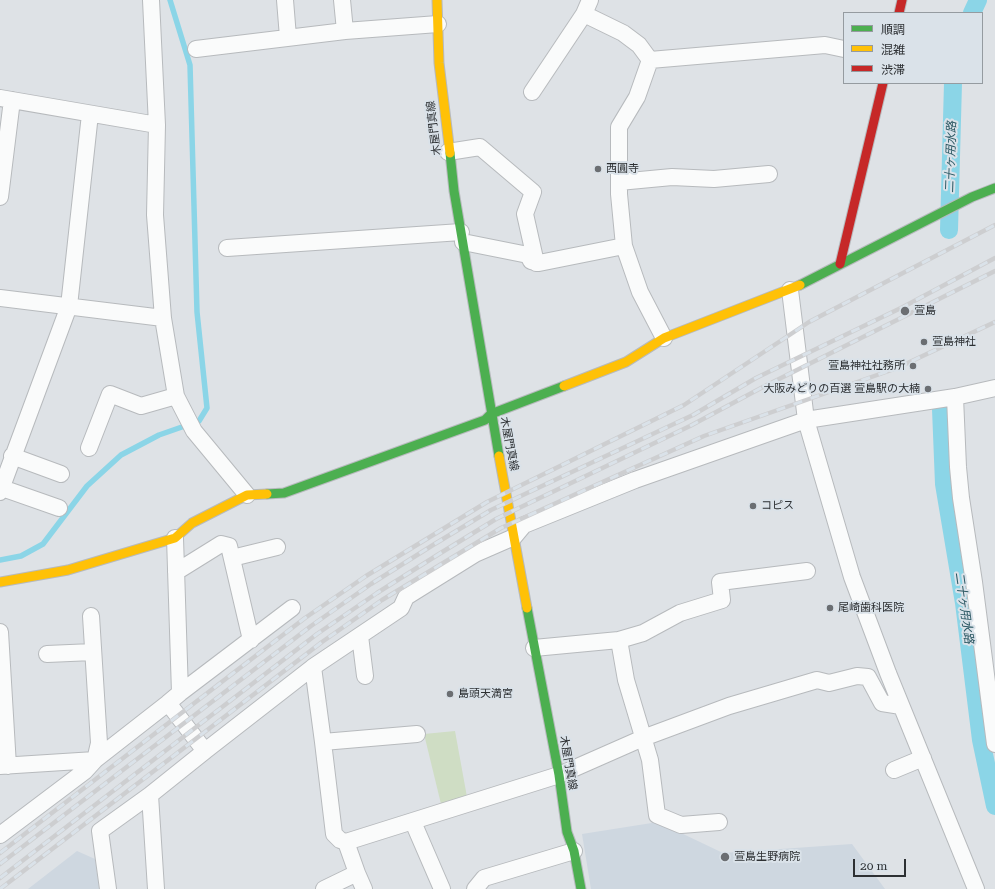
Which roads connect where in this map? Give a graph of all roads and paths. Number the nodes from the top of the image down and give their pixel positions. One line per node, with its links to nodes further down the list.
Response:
1 (151, 0): 18 (street)
2 (285, 0): 10 (street)
3 (342, 0): 9 (street)
4 (437, 0): 8 (street, 木屋門真線)
5 (902, 0): 7 (street)
6 (587, 7): 13 (street); 15 (street)
7 (899, 12)
8 (438, 24): 9 (street); 19 (street, 木屋門真線)
9 (345, 31): 10 (street)
10 (288, 37): 11 (street)
11 (196, 49)
12 (843, 50): 13 (street)
13 (650, 60): 21 (street)
14 (883, 84): 30 (street)
15 (532, 92)
16 (6, 99): 17 (street); 23 (street)
17 (90, 114): 18 (street); 33 (street)
18 (156, 125): 34 (street)
19 (448, 152): 24 (street, 木屋門真線); 29 (street)
20 (769, 174): 21 (street)
21 (619, 182): 26 (street)
22 (995, 188): 28 (street)
23 (0, 197)
24 (462, 237): 27 (street); 29 (street); 39 (street, 木屋門真線)
25 (860, 242): 28 (street)
26 (624, 246): 29 (street); 35 (street)
27 (227, 248)
28 (856, 257): 30 (street)
29 (536, 263)
30 (840, 264): 31 (street)
31 (790, 290): 35 (street); 40 (street)
32 (0, 298): 33 (street)
33 (69, 306): 34 (street); 42 (street)
34 (163, 318): 37 (street)
35 (664, 338): 39 (street)
36 (995, 388): 38 (street)
37 (176, 396): 41 (street); 45 (street)
38 (955, 397): 40 (street); 65 (street)
39 (491, 414): 45 (street); 47 (street, 木屋門真線)
40 (806, 420): 47 (street); 64 (street)
41 (89, 448)
42 (8, 459): 43 (street); 44 (street)
43 (60, 474)
44 (1, 490): 46 (street)
45 (247, 495): 48 (street)
46 (59, 508)
47 (514, 537): 57 (street); 60 (street, 木屋門真線)
48 (175, 538): 52 (street); 53 (street)
49 (277, 547): 50 (street)
50 (232, 558): 52 (street); 58 (street)
51 (807, 571): 59 (street)
52 (176, 572): 68 (street)
53 (0, 582)
54 (292, 608): 58 (street)
55 (91, 616): 61 (street)
56 (0, 632): 77 (street)
57 (360, 636): 63 (street); 66 (street)
58 (251, 640): 68 (street)
59 (619, 640): 60 (street); 71 (street)
60 (534, 648): 79 (street, 木屋門真線)
61 (93, 652): 62 (street); 76 (street)
62 (46, 654)
63 (313, 667): 72 (street); 74 (street)
64 (888, 673): 67 (street); 69 (street)
65 (991, 674): 73 (street)
66 (365, 676)
67 (871, 680): 69 (street); 71 (street)
68 (174, 698): 74 (street); 76 (street)
69 (902, 706): 75 (street)
70 (417, 734): 72 (street)
71 (643, 738): 79 (street); 82 (street)
72 (323, 742): 84 (street)
73 (995, 743)
74 (205, 751): 80 (street)
75 (923, 758): 78 (street); 94 (street)
76 (95, 760): 77 (street); 83 (street)
77 (4, 766)
78 (894, 770)
79 (559, 775): 81 (street); 85 (street, 木屋門真線)
80 (150, 795): 87 (street); 88 (street)
81 (413, 822): 84 (street); 91 (street)
82 (719, 822)
83 (0, 836)
84 (346, 842): 86 (street)
85 (574, 851): 92 (street); 93 (street, 木屋門真線)
86 (357, 873): 89 (street); 90 (street)
87 (108, 889)
88 (156, 889)
89 (324, 889)
90 (364, 889)
91 (442, 889)
92 (475, 889)
93 (581, 889)
94 (976, 889)

